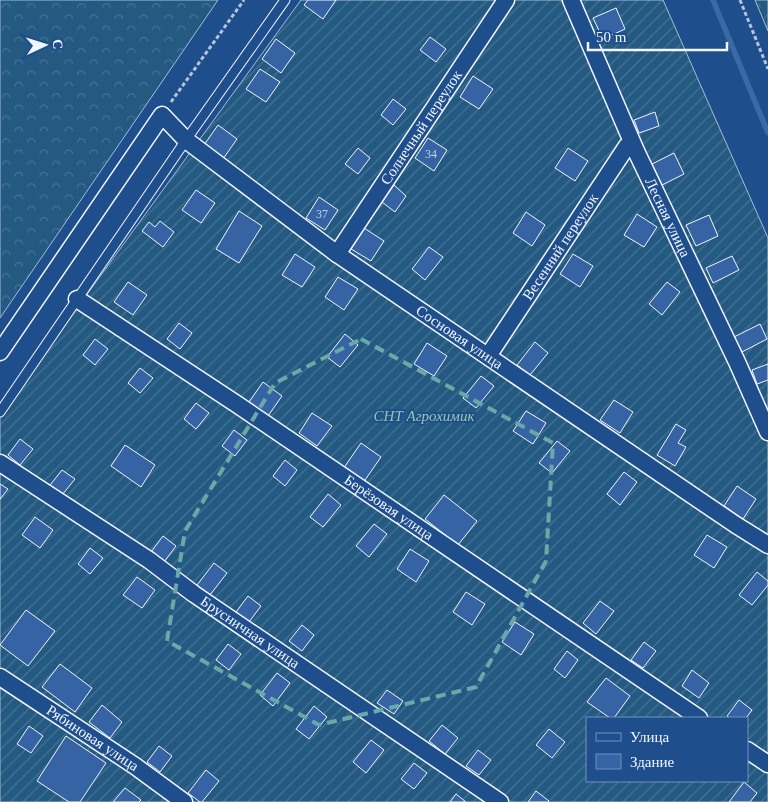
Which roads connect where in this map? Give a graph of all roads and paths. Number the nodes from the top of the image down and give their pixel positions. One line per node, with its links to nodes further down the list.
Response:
1 (244, 0): 7 (path)
2 (285, 0): 8 (lane)
3 (506, 0): 10 (street, Солнечный переулок)
4 (571, 0): 9 (street, Лесная улица)
5 (740, 0): 6 (path)
6 (768, 69)
7 (162, 115): 8 (street, Сосновая улица); 12 (street)
8 (186, 140): 10 (street, Сосновая улица); 11 (lane)
9 (636, 150): 13 (street, Весенний переулок); 15 (street, Лесная улица)
10 (337, 254): 13 (street, Сосновая улица)
11 (77, 299): 14 (lane); 19 (street, Берёзовая улица)
12 (0, 352)
13 (488, 356): 17 (street, Сосновая улица)
14 (0, 412)
15 (768, 432)
16 (0, 463): 23 (street, Брусничная улица)
17 (768, 545)
18 (0, 677): 22 (street, Рябиновая улица)
19 (698, 717)
20 (748, 751): 21 (street)
21 (768, 764)
22 (184, 802)
23 (500, 802)

